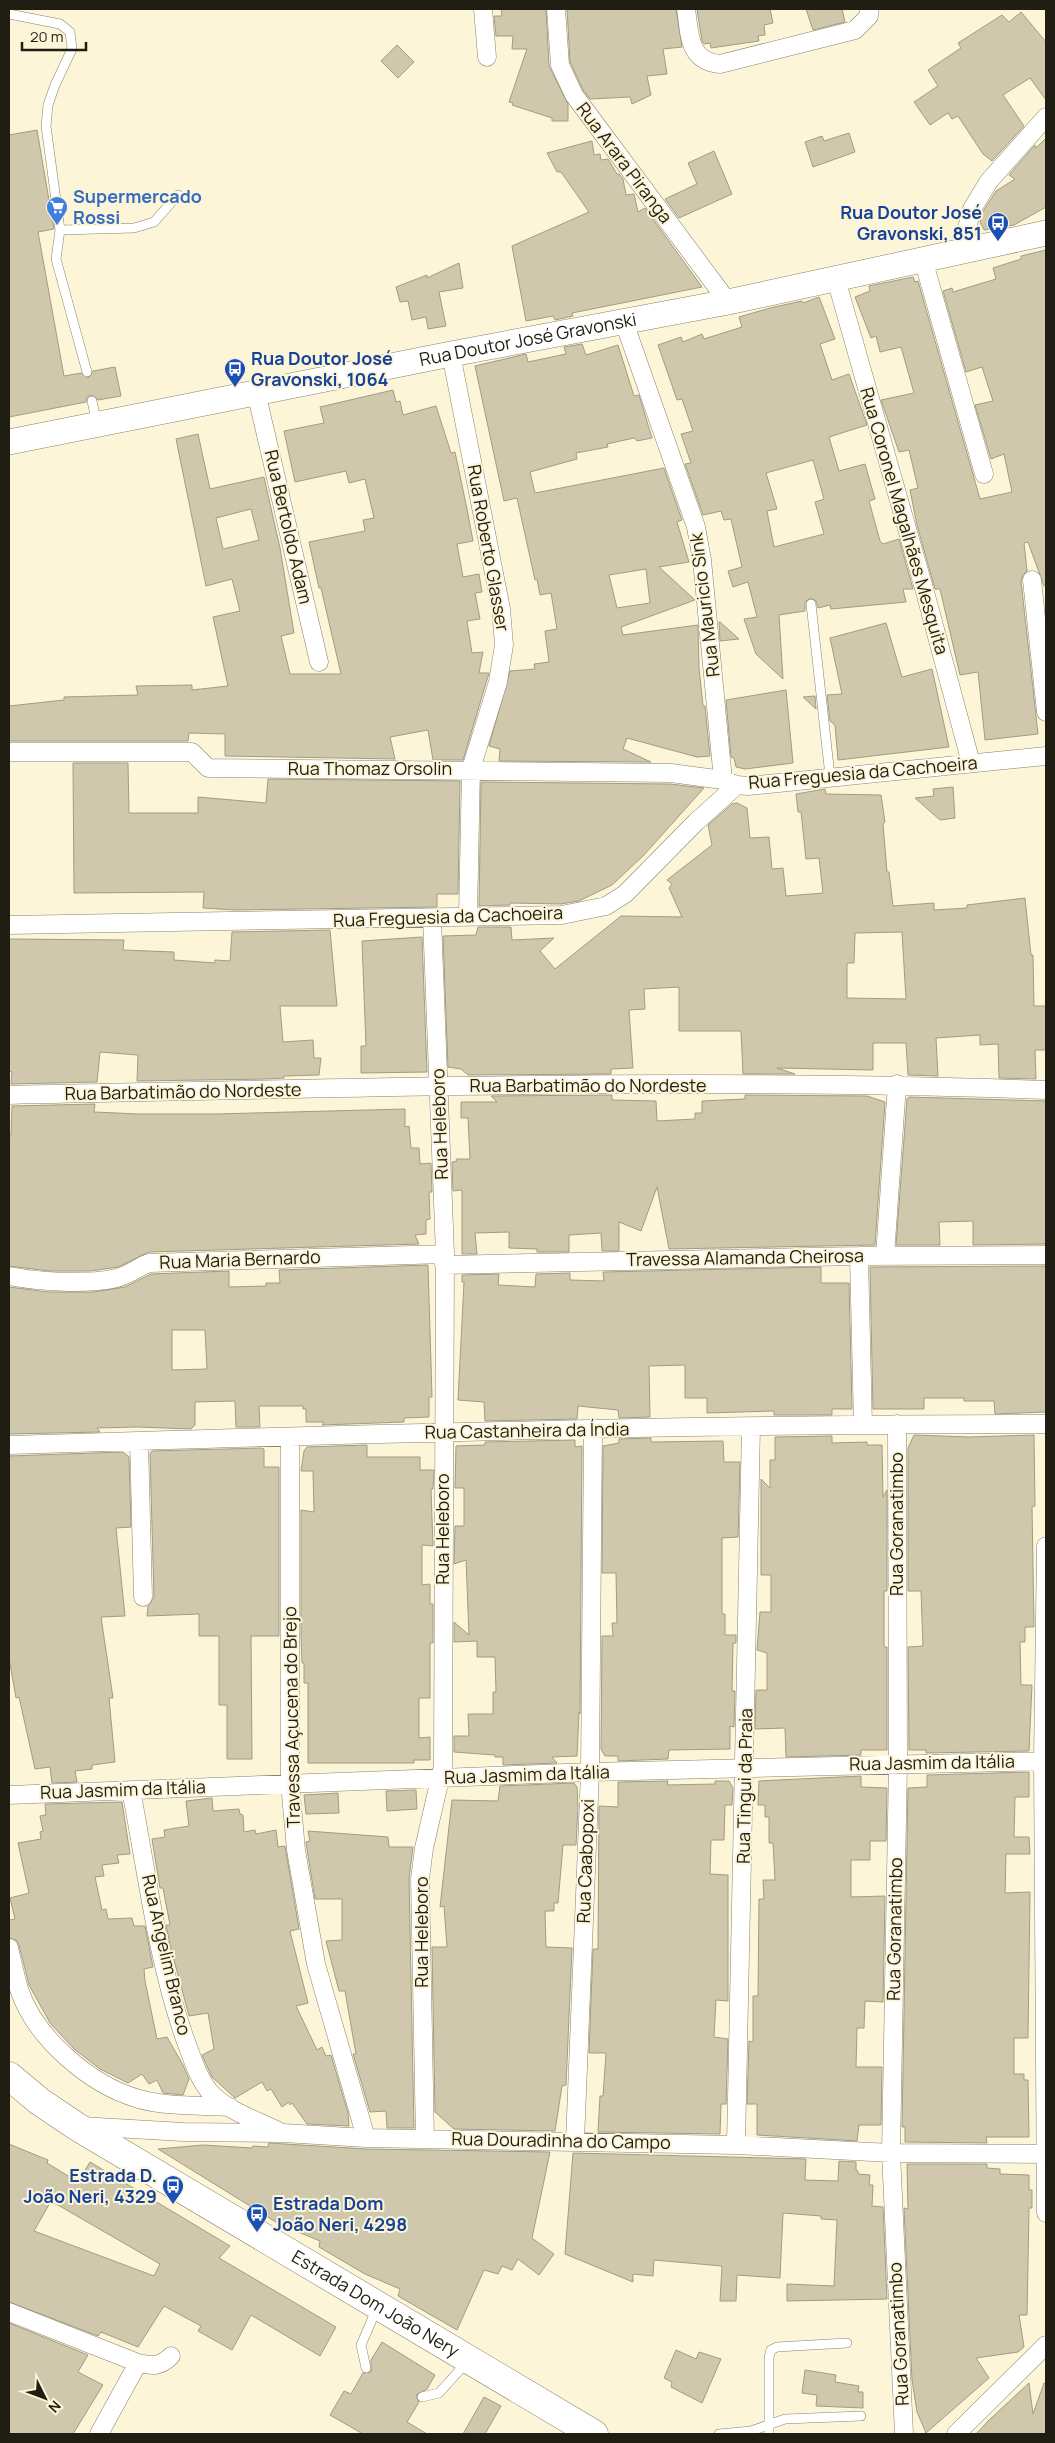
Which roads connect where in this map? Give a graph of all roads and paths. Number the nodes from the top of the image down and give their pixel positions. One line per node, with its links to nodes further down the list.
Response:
1 (483, 9): 6 (street)
2 (556, 9): 14 (street, Rua Arara Piranga)
3 (686, 9): 5 (street)
4 (9, 14): 9 (lane)
5 (866, 17)
6 (487, 57)
7 (1046, 116): 11 (street)
8 (178, 195): 9 (lane)
9 (60, 230): 17 (lane)
10 (1046, 233): 11 (street, Rua Doutor José Gravonski)
11 (961, 251): 12 (street, Rua Doutor José Gravonski)
12 (923, 259): 13 (street, Rua Doutor José Gravonski); 20 (street)
13 (836, 279): 14 (street, Rua Doutor José Gravonski); 27 (street, Rua Coronel Magalhães Mesquita)
14 (728, 302): 15 (street, Rua Doutor José Gravonski)
15 (624, 322): 16 (street, Rua Doutor José Gravonski); 30 (street, Rua Mauricio Sink)
16 (451, 354): 18 (street, Rua Doutor José Gravonski); 28 (street, Rua Roberto Glasser)
17 (87, 372)
18 (256, 392): 19 (street, Rua Doutor José Gravonski); 23 (street, Rua Bertoldo Adam)
19 (9, 442)
20 (984, 474)
21 (1032, 580): 24 (street)
22 (811, 604): 29 (lane)
23 (319, 662)
24 (1046, 712)
25 (9, 752): 28 (street, Rua Thomaz Orsolin)
26 (1046, 756): 27 (street, Rua Freguesia da Cachoeira)
27 (971, 763): 29 (street, Rua Freguesia da Cachoeira)
28 (471, 769): 30 (street, Rua Thomaz Orsolin); 31 (street, Rua Roberto Glasser)
29 (830, 776): 30 (street, Rua Freguesia da Cachoeira)
30 (730, 782): 31 (street, Rua Freguesia da Cachoeira)
31 (468, 916): 32 (street, Rua Freguesia da Cachoeira)
32 (432, 918): 33 (street, Rua Freguesia da Cachoeira); 35 (street, Rua Heleboro)
33 (9, 925)
34 (897, 1084): 35 (street, Rua Barbatimão do Nordeste); 36 (street, Rua Barbatimão do Nordeste); 40 (street)
35 (438, 1086): 37 (street, Rua Barbatimão do Nordeste); 41 (street, Rua Heleboro)
36 (1046, 1090)
37 (9, 1095)
38 (1046, 1255): 40 (street, Travessa Alamanda Cheirosa)
39 (859, 1256): 40 (street, Travessa Alamanda Cheirosa); 41 (street, Travessa Alamanda Cheirosa); 45 (street)
40 (885, 1256)
41 (444, 1259): 42 (street, Rua Maria Bernardo); 48 (street, Rua Heleboro)
42 (9, 1276)
43 (897, 1424): 44 (street, Rua Castanheira da Índia); 45 (street, Rua Castanheira da Índia); 55 (street, Rua Goranatimbo)
44 (1046, 1424)
45 (863, 1425): 46 (street, Rua Castanheira da Índia)
46 (751, 1427): 47 (street, Rua Castanheira da Índia); 56 (street, Rua Tingui da Praia)
47 (593, 1430): 48 (street, Rua Castanheira da Índia); 57 (street, Rua Caabopoxi)
48 (443, 1433): 49 (street, Rua Castanheira da Índia); 58 (street, Rua Heleboro)
49 (290, 1436): 50 (street, Rua Castanheira da Índia); 59 (street, Travessa Açucena do Brejo)
50 (139, 1441): 51 (street, Rua Castanheira da Índia); 53 (street)
51 (9, 1445)
52 (1046, 1546): 54 (street)
53 (143, 1597)
54 (1045, 1761): 55 (street, Rua Jasmim da Itália); 72 (street)
55 (898, 1764): 56 (street, Rua Jasmim da Itália); 71 (street, Rua Goranatimbo)
56 (745, 1768): 57 (street, Rua Jasmim da Itália); 70 (street, Rua Tingui da Praia)
57 (590, 1772): 58 (street, Rua Jasmim da Itália); 69 (street, Rua Caabopoxi)
58 (441, 1778): 59 (street, Rua Jasmim da Itália); 68 (street, Rua Heleboro)
59 (290, 1783): 60 (street, Rua Jasmim da Itália); 67 (street, Travessa Açucena do Brejo)
60 (131, 1790): 61 (street, Rua Jasmim da Itália); 64 (street, Rua Angelim Branco)
61 (9, 1794)
62 (9, 1948): 64 (street)
63 (9, 2076): 65 (main road, Estrada Dom João Nery)
64 (231, 2108): 66 (street, Rua Angelim Branco)
65 (76, 2126): 66 (street, Rua Douradinha do Campo); 74 (main road, Estrada Dom João Nery)
66 (283, 2133): 67 (street, Rua Douradinha do Campo)
67 (366, 2138): 68 (street, Rua Douradinha do Campo)
68 (425, 2139): 69 (street, Rua Douradinha do Campo)
69 (575, 2141): 70 (street, Rua Douradinha do Campo)
70 (736, 2145): 71 (street, Rua Douradinha do Campo)
71 (891, 2153): 72 (street, Rua Douradinha do Campo); 89 (street, Rua Goranatimbo)
72 (1045, 2154): 73 (street)
73 (1046, 2213)
74 (378, 2305): 79 (main road, Estrada Dom João Nery); 81 (lane)
75 (9, 2312): 80 (street)
76 (846, 2343): 84 (lane)
77 (1046, 2345): 90 (street)
78 (171, 2356): 80 (street)
79 (469, 2360): 82 (lane); 85 (main road, Estrada Dom João Nery)
80 (138, 2363): 86 (street)
81 (366, 2368)
82 (422, 2398)
83 (860, 2416): 84 (lane)
84 (769, 2424): 87 (lane); 88 (lane)
85 (588, 2433)
86 (100, 2434)
87 (719, 2434)
88 (769, 2434)
89 (904, 2434)
90 (956, 2434)

